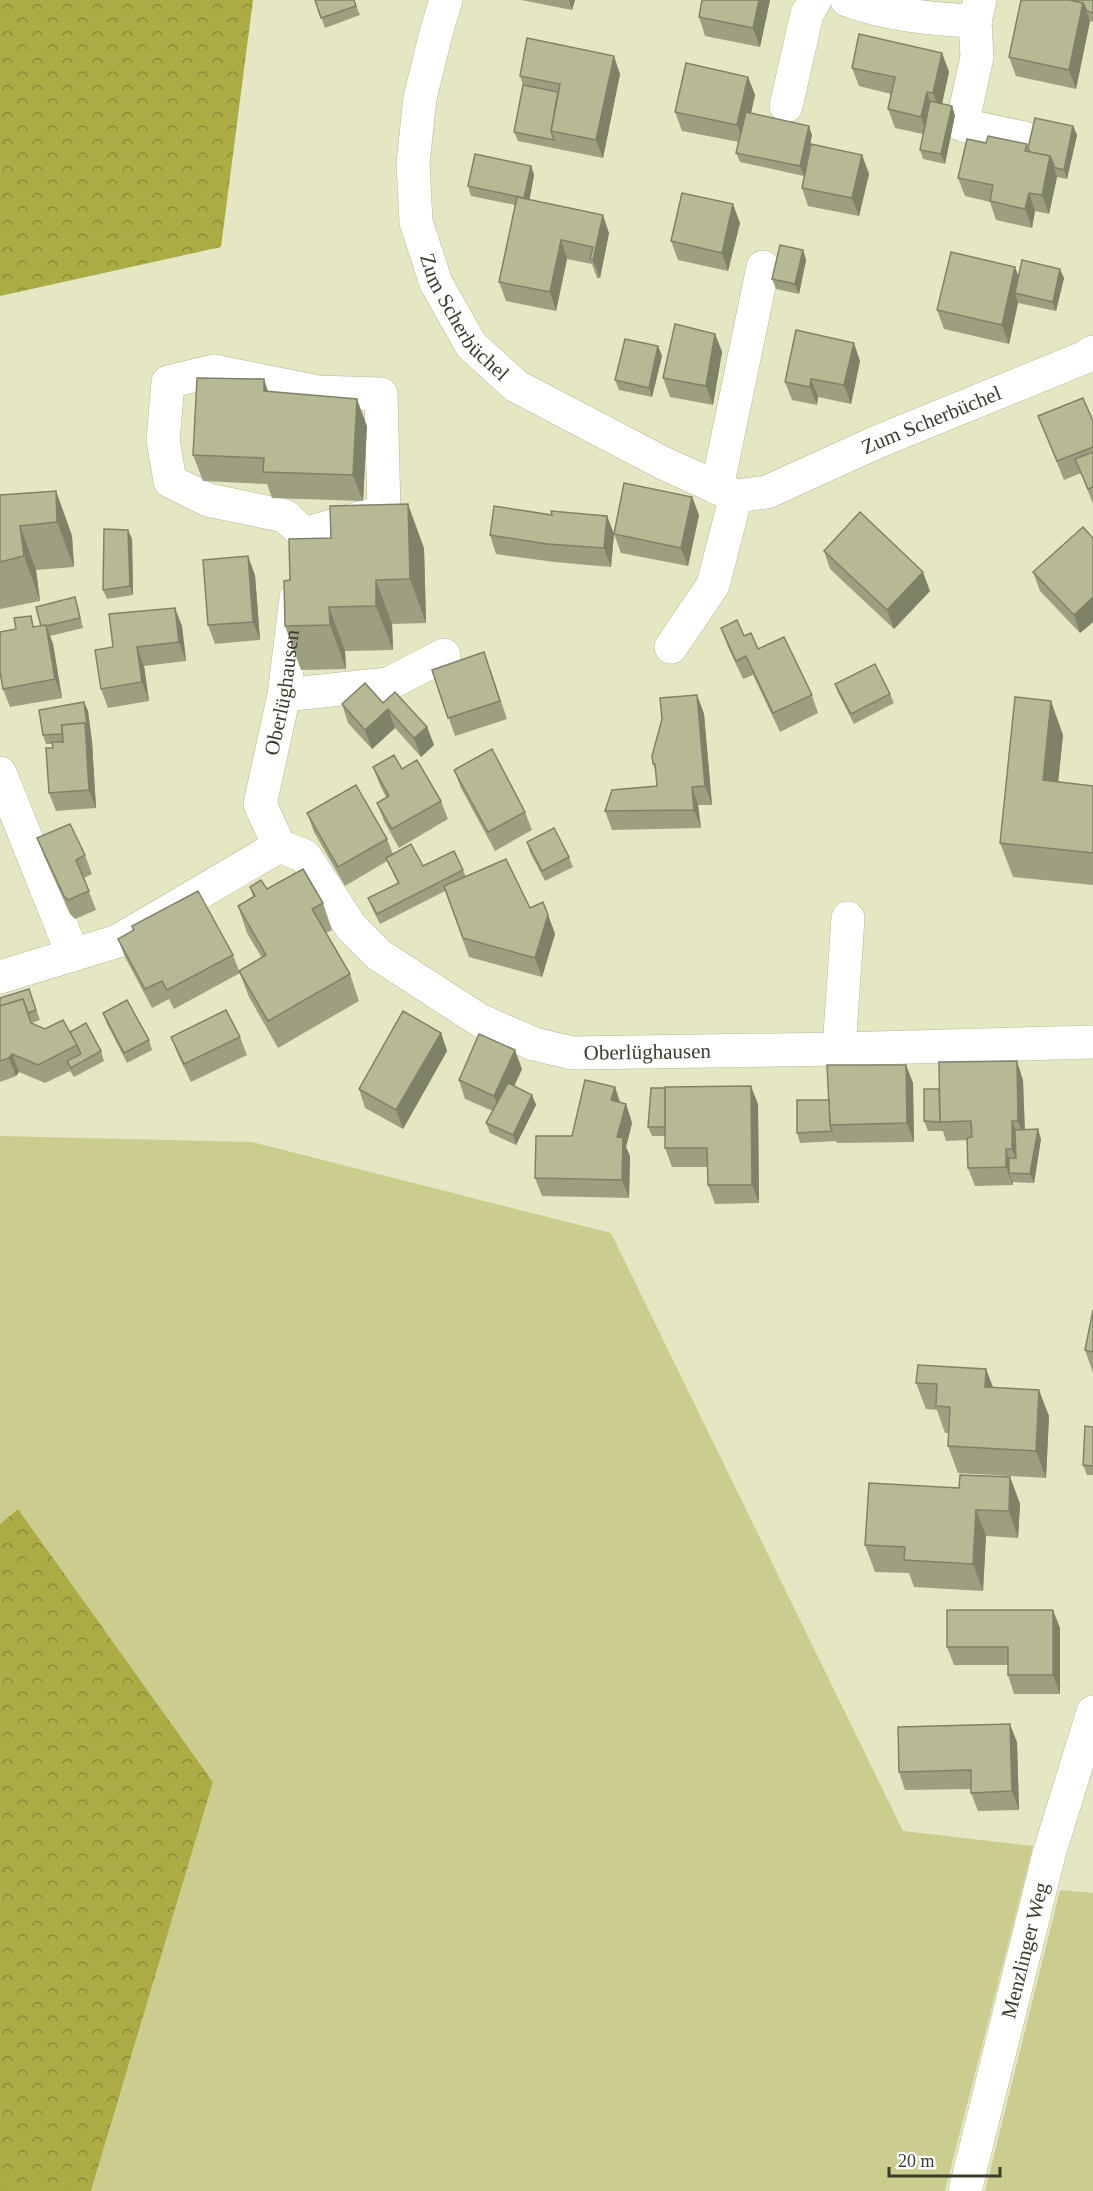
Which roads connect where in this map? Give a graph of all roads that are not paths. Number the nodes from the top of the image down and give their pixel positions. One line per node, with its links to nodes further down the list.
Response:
1 (446, 0): 9 (street, Zum Scherbüchel)
2 (815, 0): 5 (street)
3 (847, 0): 4 (street)
4 (978, 10): 6 (street)
5 (786, 106)
6 (1024, 138)
7 (764, 267): 9 (street)
8 (1093, 352): 9 (street, Zum Scherbüchel)
9 (726, 492): 11 (street)
10 (304, 534): 10 (street); 13 (street, Oberlüghausen)
11 (671, 647)
12 (444, 655): 13 (street)
13 (284, 695): 15 (street, Oberlüghausen)
14 (0, 773): 17 (street)
15 (279, 846): 17 (street); 20 (street, Oberlüghausen)
16 (848, 918): 20 (street)
17 (73, 955): 18 (street)
18 (0, 977)
19 (1093, 1042): 20 (street, Oberlüghausen)
20 (839, 1049)
21 (1093, 1712): 22 (street, Menzlinger Weg)
22 (965, 2191)

